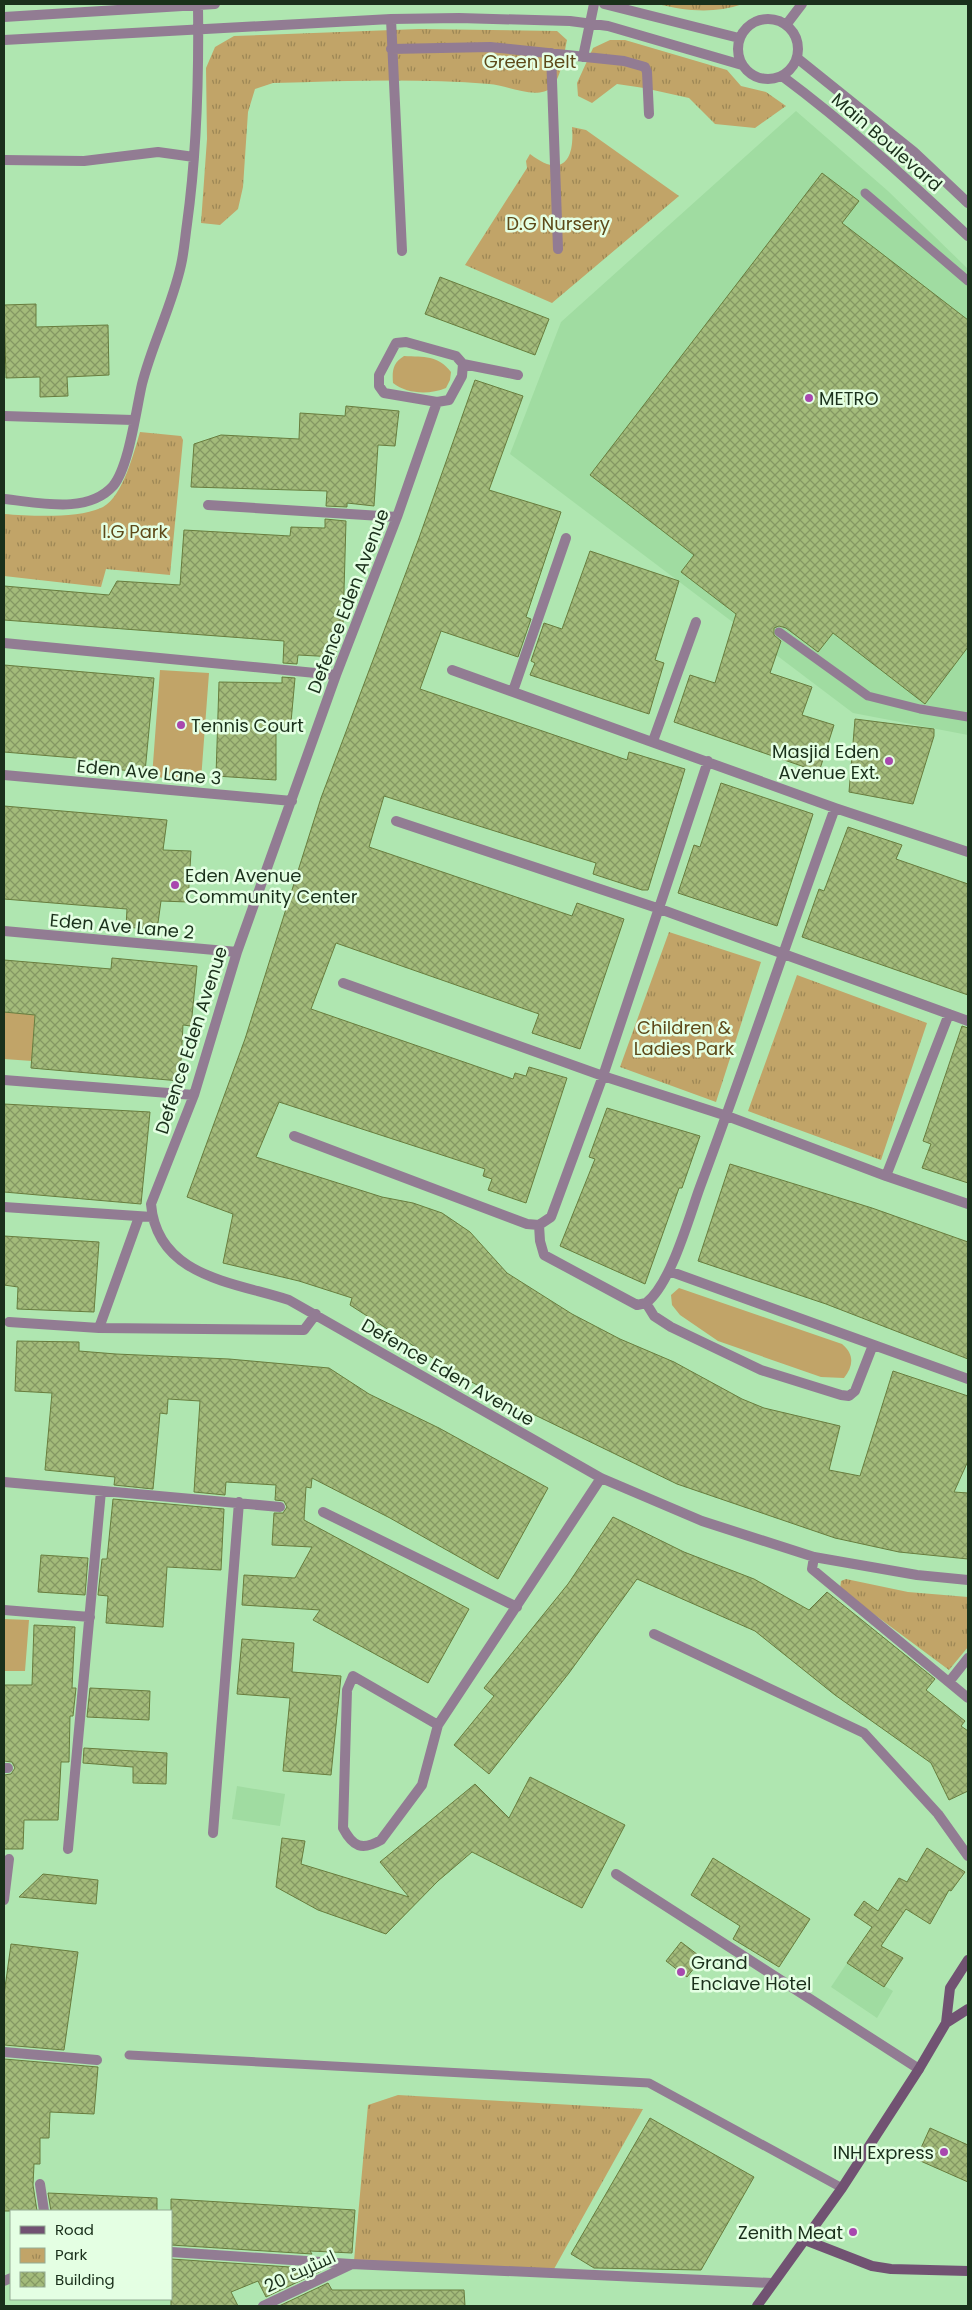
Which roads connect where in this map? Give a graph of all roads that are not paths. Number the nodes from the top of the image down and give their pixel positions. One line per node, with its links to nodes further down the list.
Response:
1 (216, 4): 6 (street)
2 (594, 4): 9 (street)
3 (604, 4): 12 (street)
4 (802, 4): 10 (street)
5 (170, 5): 6 (street); 7 (street)
6 (198, 5): 11 (street)
7 (4, 17)
8 (391, 19): 9 (street); 11 (street); 14 (street)
9 (590, 23): 16 (street); 18 (street)
10 (786, 24): 12 (street); 17 (street)
11 (198, 29): 13 (street); 21 (street)
12 (739, 38): 18 (street)
13 (4, 40)
14 (391, 49): 15 (street); 27 (street)
15 (551, 54): 16 (street); 26 (street)
16 (583, 57): 20 (street)
17 (797, 58): 19 (street); 24 (street, Main Boulevard)
18 (742, 65): 19 (street)
19 (782, 76): 25 (street, Main Boulevard)
20 (649, 114)
21 (194, 157): 22 (street); 33 (street)
22 (4, 160)
23 (865, 193): 28 (lane)
24 (968, 204)
25 (968, 236)
26 (558, 249)
27 (402, 251)
28 (968, 281)
29 (463, 364): 30 (street); 31 (street); 31 (street)
30 (518, 375)
31 (436, 402): 36 (street, Defence Eden Avenue)
32 (4, 416): 33 (street)
33 (133, 420): 34 (street)
34 (4, 500)
35 (208, 505): 36 (street)
36 (397, 517): 42 (street, Defence Eden Avenue)
37 (566, 538): 43 (street)
38 (696, 622): 45 (street)
39 (779, 632): 44 (lane)
40 (4, 643): 42 (street)
41 (452, 670): 43 (street)
42 (336, 675): 48 (street, Defence Eden Avenue)
43 (513, 691): 45 (street)
44 (968, 717)
45 (653, 741): 46 (street)
46 (708, 761): 49 (street); 52 (street)
47 (4, 775): 48 (street, Eden Ave Lane 3)
48 (292, 801): 54 (street, Defence Eden Avenue)
49 (835, 808): 51 (street); 55 (street)
50 (396, 821): 52 (street)
51 (968, 852)
52 (660, 909): 55 (street); 59 (street)
53 (4, 932): 54 (street, Eden Ave Lane 2)
54 (237, 952): 61 (street, Defence Eden Avenue)
55 (782, 953): 57 (street); 62 (street)
56 (343, 983): 59 (street)
57 (948, 1014): 58 (street); 64 (street)
58 (968, 1020)
59 (603, 1076): 62 (street); 69 (street)
60 (4, 1080): 61 (street)
61 (194, 1095): 68 (street, Defence Eden Avenue)
62 (726, 1116): 64 (street); 70 (street)
63 (294, 1136): 69 (street)
64 (886, 1176): 65 (street)
65 (968, 1204)
66 (4, 1207): 67 (street)
67 (139, 1217): 68 (street); 74 (street)
68 (152, 1217): 72 (street, Defence Eden Avenue)
69 (539, 1226): 71 (street)
70 (669, 1271): 71 (street); 75 (street)
71 (646, 1302): 75 (street)
72 (316, 1314): 74 (street); 77 (street, Defence Eden Avenue)
73 (9, 1322): 74 (street)
74 (99, 1328)
75 (873, 1345): 76 (street)
76 (968, 1379)
77 (601, 1478): 83 (street, Defence Eden Avenue); 85 (street)
78 (4, 1482): 79 (street)
79 (101, 1491): 80 (street); 87 (street)
80 (239, 1502): 81 (street); 93 (street)
81 (280, 1507)
82 (323, 1512): 85 (street)
83 (814, 1557): 84 (street, Defence Eden Avenue); 90 (street)
84 (968, 1580)
85 (517, 1608): 92 (street)
86 (4, 1610): 87 (street)
87 (90, 1617): 94 (street)
88 (654, 1634): 95 (street)
89 (968, 1658): 90 (street)
90 (948, 1682): 91 (street)
91 (968, 1698)
92 (438, 1725): 92 (street)
93 (213, 1833)
94 (68, 1849)
95 (968, 1856)
96 (9, 1860): 98 (street)
97 (616, 1874): 105 (street)
98 (4, 1900)
99 (968, 1960): 101 (main road)
100 (968, 2009): 101 (main road)
101 (946, 2023): 105 (main road)
102 (4, 2052): 104 (street)
103 (129, 2054): 107 (lane)
104 (97, 2060)
105 (919, 2070): 107 (main road)
106 (40, 2184): 108 (street)
107 (842, 2188): 109 (main road)
108 (44, 2210)
109 (804, 2240): 112 (main road); 113 (main road)
110 (172, 2252): 111 (street)
111 (351, 2264): 113 (street); 114 (street, اسٹریٹ 20)
112 (968, 2271)
113 (772, 2283): 115 (main road)
114 (263, 2306)
115 (758, 2306)

